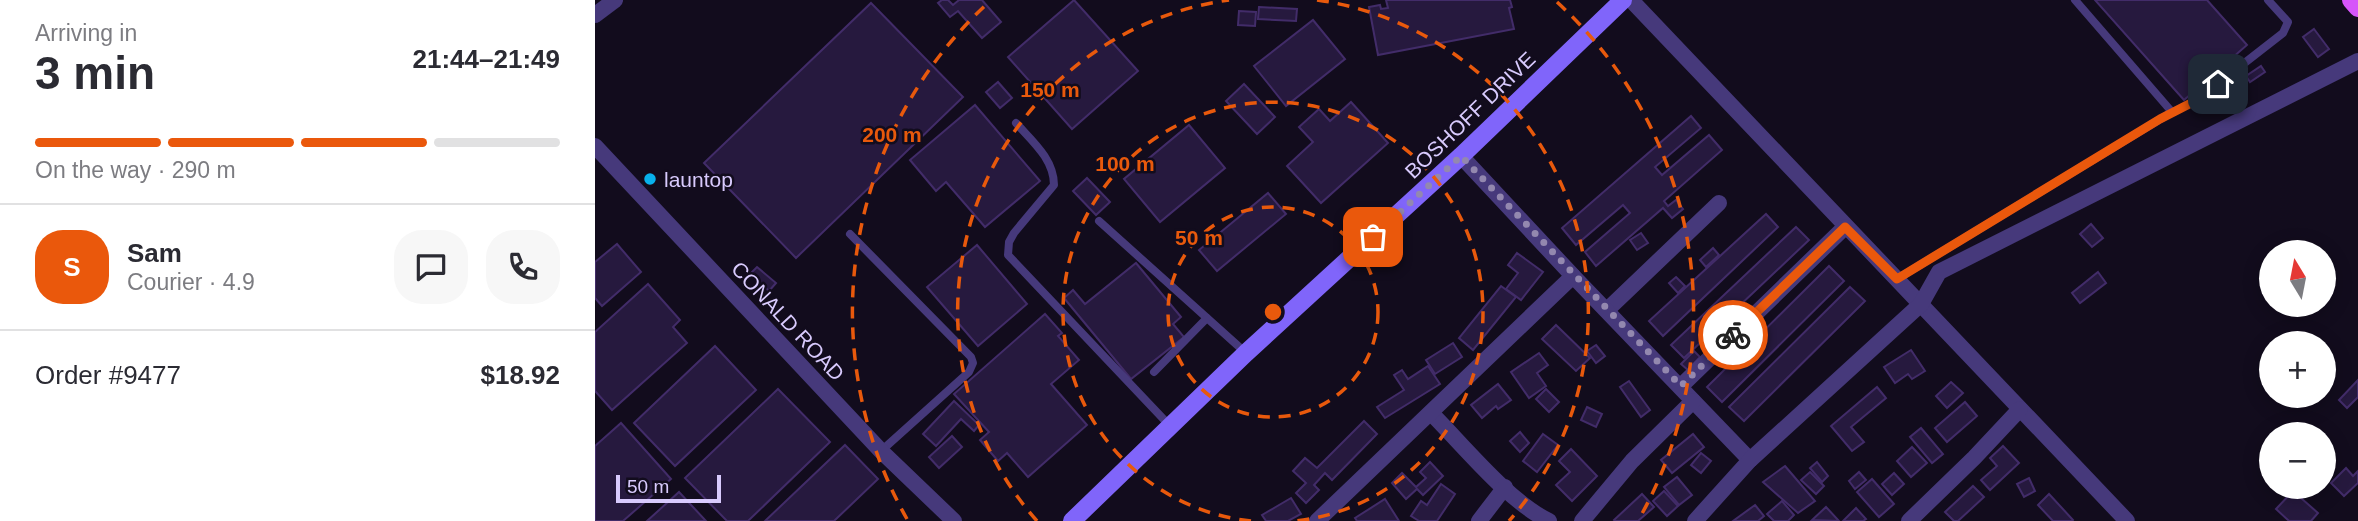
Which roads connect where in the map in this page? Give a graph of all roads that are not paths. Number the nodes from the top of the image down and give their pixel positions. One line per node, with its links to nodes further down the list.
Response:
1 (614, 0): 8 (street)
2 (1623, 0): 13 (main road, BOSHOFF DRIVE)
3 (1631, 0): 16 (street)
4 (2075, 0): 10 (lane)
5 (2268, 0): 10 (lane)
6 (2351, 0): 7 (main road)
7 (2358, 8)
8 (595, 15)
9 (2358, 61): 20 (street)
10 (2169, 114): 19 (lane)
11 (1016, 123): 29 (lane)
12 (595, 146): 30 (street, CONALD ROAD)
13 (1461, 156): 18 (street); 23 (main road, BOSHOFF DRIVE)
14 (1719, 203): 21 (street)
15 (1099, 221): 22 (lane)
16 (1845, 227): 19 (street); 25 (street)
17 (850, 234): 30 (lane)
18 (1573, 276): 21 (street); 28 (street)
19 (1897, 279): 20 (street)
20 (1921, 304): 27 (street); 31 (street)
21 (1607, 310): 25 (street)
22 (1207, 318): 23 (lane); 24 (lane)
23 (1246, 354): 29 (main road, BOSHOFF DRIVE)
24 (1154, 372)
25 (1681, 386): 26 (street)
26 (1693, 401): 31 (street); 39 (street)
27 (2020, 409): 33 (street); 41 (street)
28 (1431, 413): 32 (street); 36 (street)
29 (1171, 427): 35 (main road, BOSHOFF DRIVE)
30 (881, 451): 34 (street, CONALD ROAD)
31 (1750, 460): 40 (street)
32 (1505, 487): 37 (street); 38 (street)
33 (2115, 517)
34 (954, 521)
35 (1072, 521)
36 (1317, 521)
37 (1479, 521)
38 (1549, 521)
39 (1582, 521)
40 (1695, 521)
41 (1909, 521)

